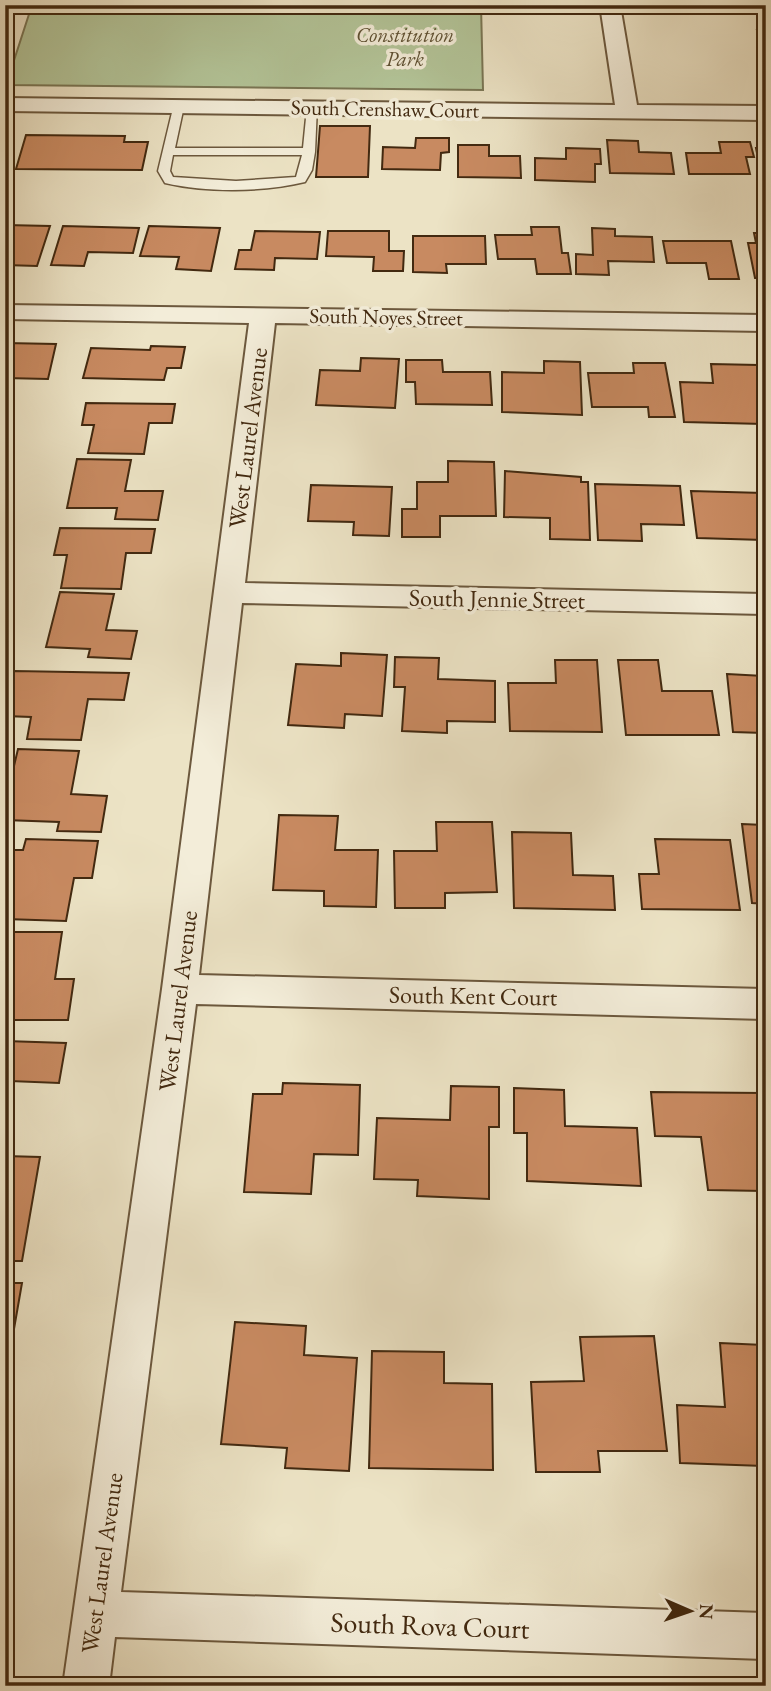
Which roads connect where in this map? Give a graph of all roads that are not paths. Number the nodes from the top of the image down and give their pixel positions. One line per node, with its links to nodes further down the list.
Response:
1 (610, 5): 5 (street)
2 (5, 104): 3 (street, South Crenshaw Court)
3 (178, 106): 4 (street, South Crenshaw Court); 7 (lane)
4 (313, 108): 5 (street, South Crenshaw Court); 8 (lane)
5 (627, 111): 6 (street, South Crenshaw Court)
6 (766, 113)
7 (169, 151): 8 (lane); 8 (lane)
8 (309, 152)
9 (5, 312): 10 (street, South Noyes Street)
10 (263, 315): 11 (street, South Noyes Street); 12 (street, West Laurel Avenue)
11 (766, 323)
12 (228, 593): 13 (street, South Jennie Street); 14 (street, West Laurel Avenue)
13 (766, 604)
14 (180, 989): 15 (street, South Kent Court); 16 (street, West Laurel Avenue)
15 (766, 1004)
16 (94, 1614): 17 (street, South Rova Court); 18 (street, West Laurel Avenue)
17 (766, 1636)
18 (86, 1686)

